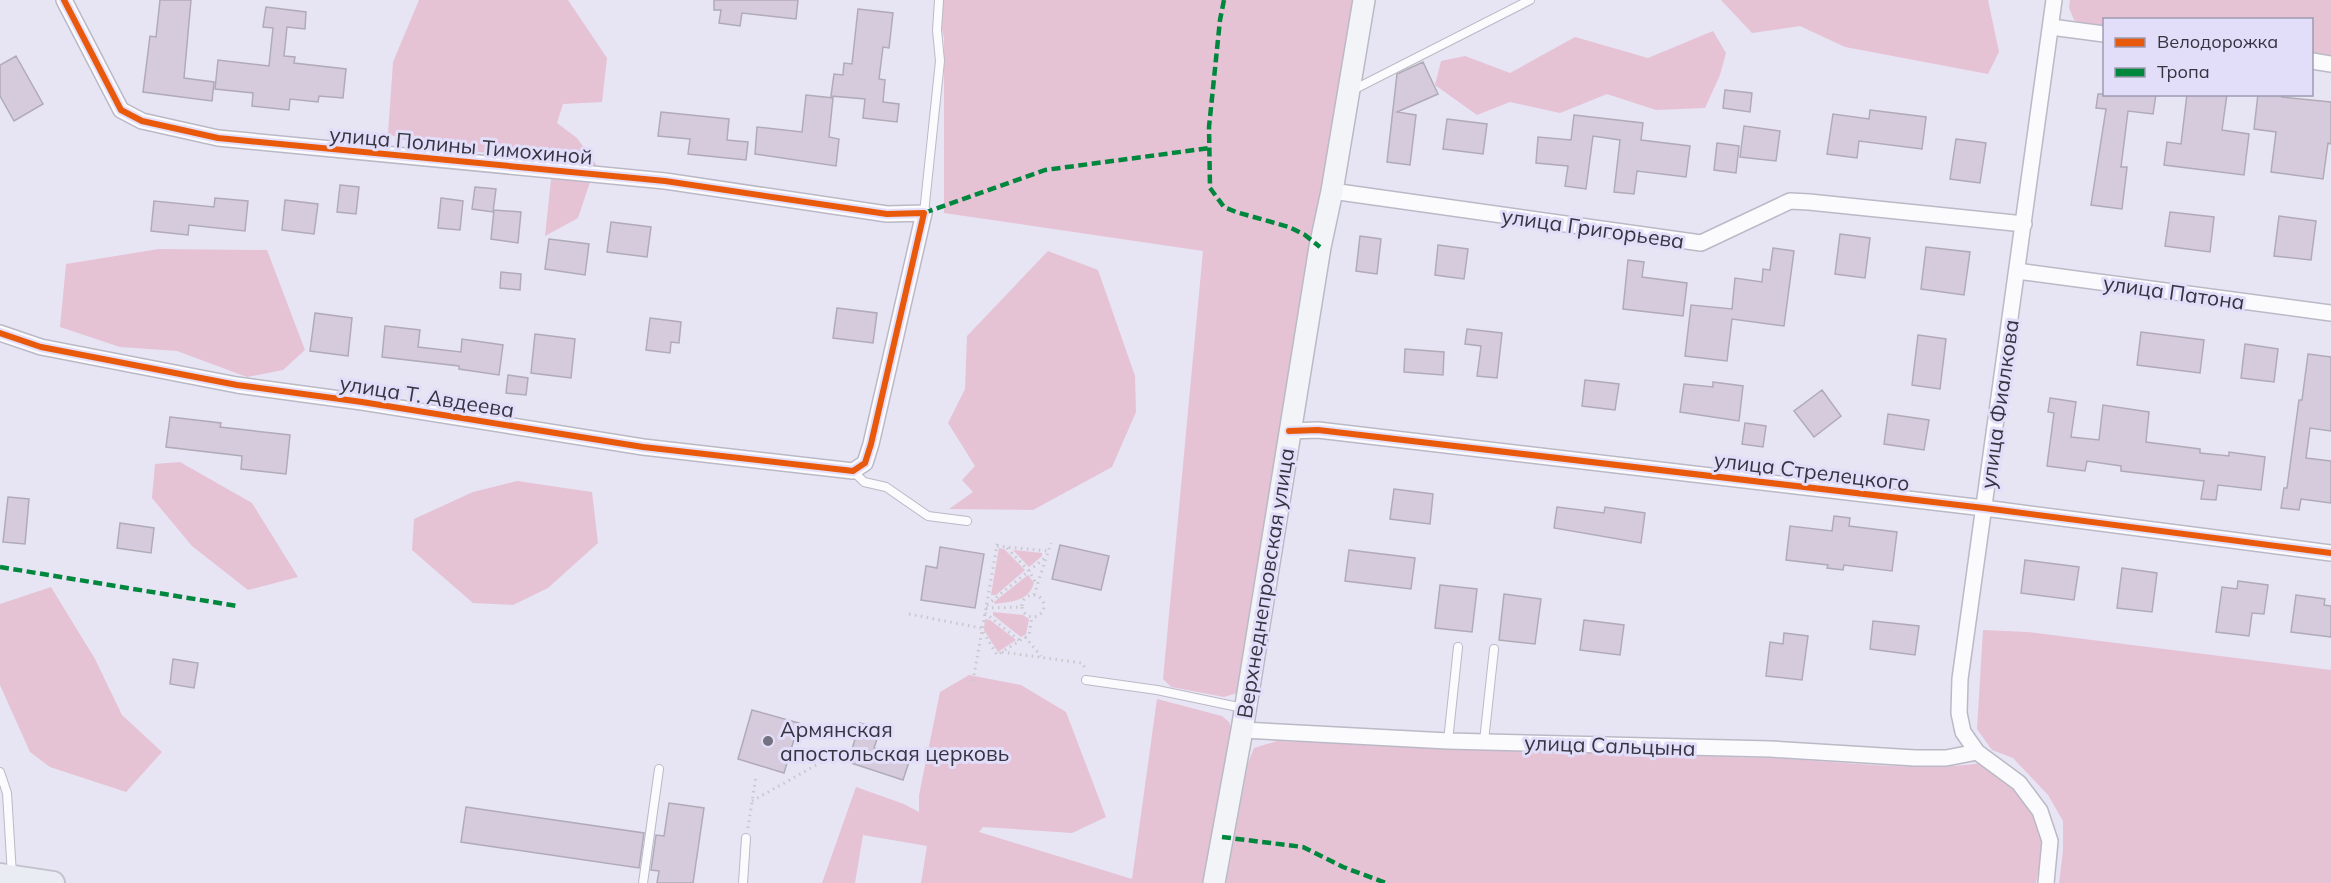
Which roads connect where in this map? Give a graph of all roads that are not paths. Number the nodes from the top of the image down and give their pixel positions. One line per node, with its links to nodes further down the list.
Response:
1 (64, 0): 12 (street, улица Полины Тимохиной)
2 (939, 0): 12 (lane)
3 (1364, 0): 10 (street, Верхнеднепровская улица)
4 (1530, 0): 10 (lane)
5 (2054, 0): 6 (street, улица Фиалкова)
6 (2051, 27): 7 (street); 13 (street, улица Фиалкова)
7 (2103, 34)
8 (2313, 61): 9 (street)
9 (2331, 64)
10 (1349, 92): 11 (street, Верхнеднепровская улица)
11 (1332, 191): 13 (street, улица Григорьева); 17 (street, Верхнеднепровская улица)
12 (924, 213): 18 (street)
13 (2024, 224): 14 (street, улица Фиалкова)
14 (2018, 271): 15 (street, улица Патона); 19 (street, улица Фиалкова)
15 (2331, 313)
16 (0, 333): 18 (street, улица Т. Авдеева)
17 (1289, 430): 19 (street, улица Стрелецкого); 25 (street, Верхнеднепровская улица)
18 (853, 471): 20 (lane)
19 (1984, 508): 21 (street, улица Стрелецкого); 28 (street, улица Фиалкова)
20 (967, 521)
21 (2331, 553)
22 (1458, 647): 26 (lane)
23 (1494, 649): 27 (lane)
24 (1086, 680): 25 (lane)
25 (1243, 719): 26 (street, улица Сальцына); 36 (street, Верхнеднепровская улица)
26 (1448, 741): 27 (street, улица Сальцына)
27 (1484, 741): 28 (street, улица Сальцына)
28 (1977, 752): 37 (street, улица Фиалкова)
29 (659, 770): 34 (lane)
30 (0, 772): 32 (lane)
31 (746, 838): 35 (lane)
32 (6, 876): 33 (main road)
33 (53, 883)
34 (643, 883)
35 (743, 883)
36 (1214, 883)
37 (2046, 883)

